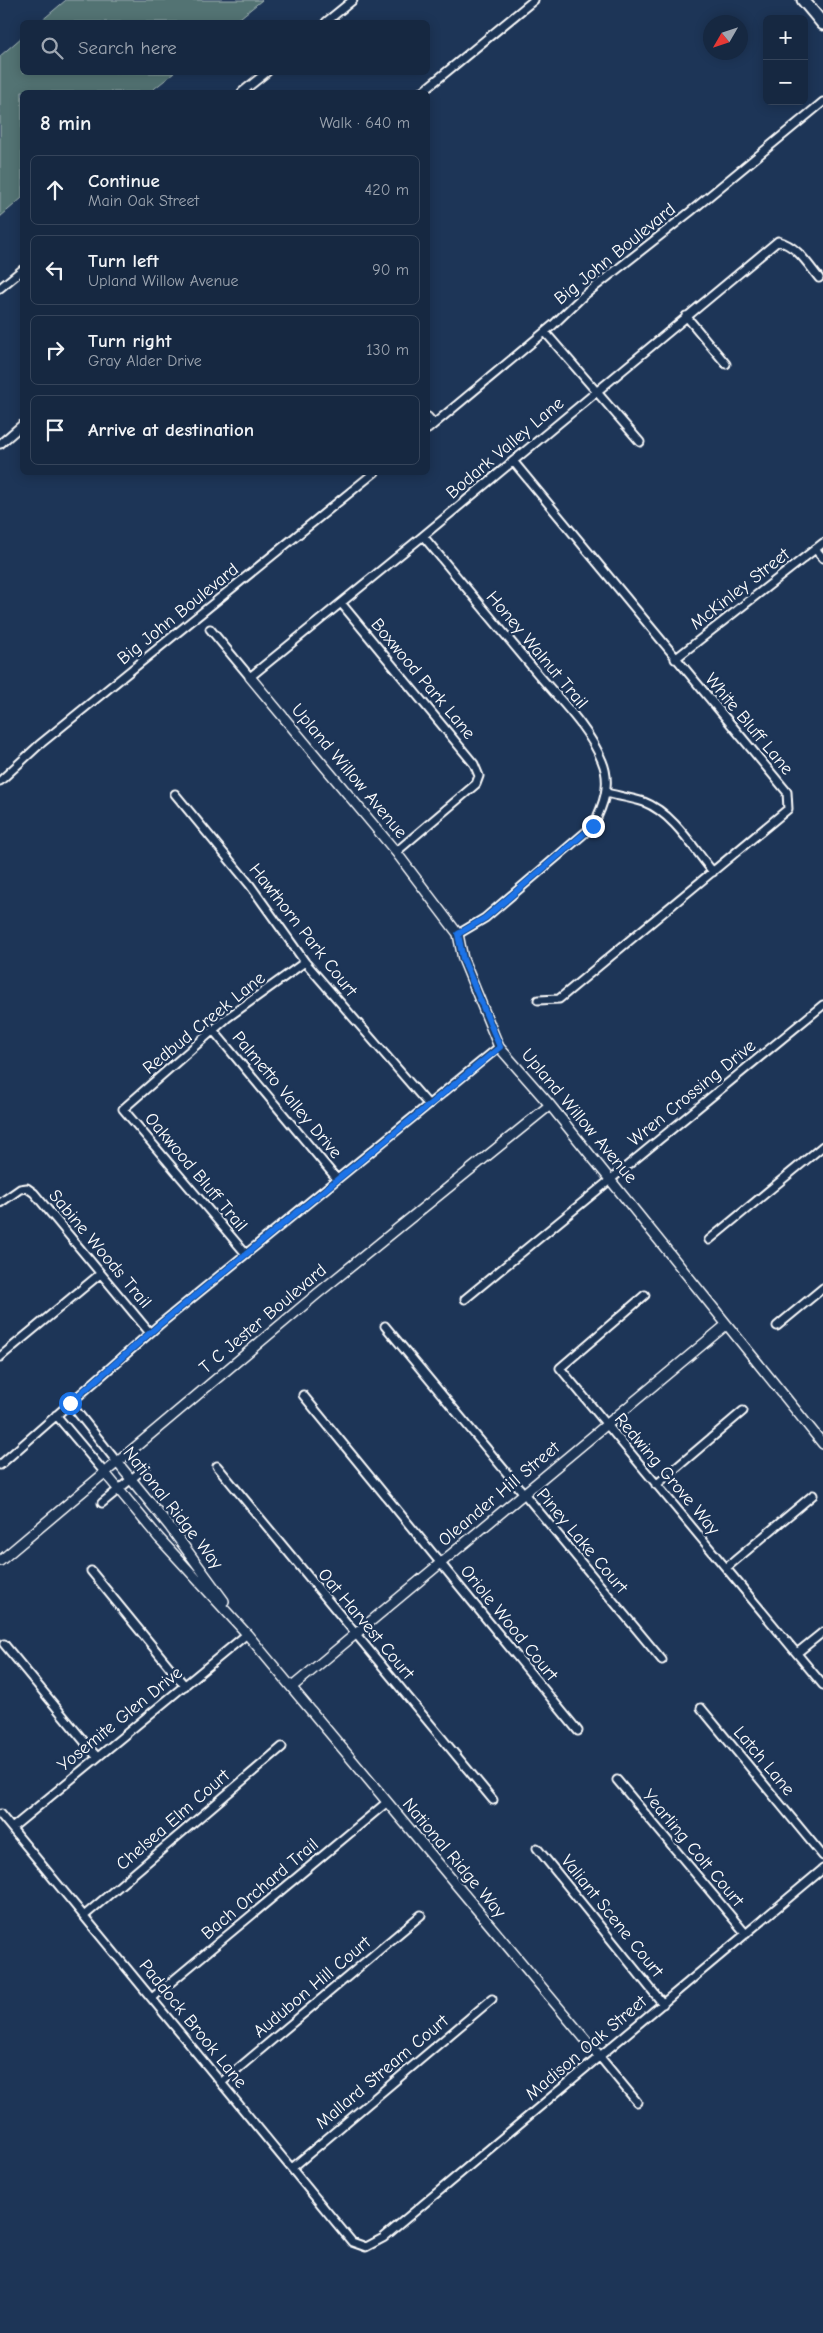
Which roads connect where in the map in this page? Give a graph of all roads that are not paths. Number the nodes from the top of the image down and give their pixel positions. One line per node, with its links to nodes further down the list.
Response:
1 (353, 0): 4 (street)
2 (534, 0): 8 (street)
3 (802, 0): 5 (main road)
4 (328, 20)
5 (823, 24)
6 (263, 75): 7 (street)
7 (244, 90)
8 (424, 90)
9 (823, 102): 14 (street, Big John Boulevard)
10 (20, 272): 12 (street)
11 (819, 278): 13 (street, Bodark Valley Lane)
12 (0, 288)
13 (686, 316): 15 (street); 16 (street, Bodark Valley Lane)
14 (545, 332): 16 (street); 18 (street, Big John Boulevard)
15 (726, 364)
16 (595, 392): 21 (street); 23 (street, Bodark Valley Lane)
17 (430, 419): 18 (street)
18 (434, 424): 20 (street, Big John Boulevard)
19 (20, 427): 22 (street)
20 (430, 427)
21 (640, 442)
22 (0, 444)
23 (513, 460): 25 (street, Bodark Valley Lane); 31 (street, White Bluff Lane)
24 (372, 475): 33 (street, Big John Boulevard)
25 (423, 536): 29 (street, Bodark Valley Lane); 34 (street, Honey Walnut Trail)
26 (823, 543): 27 (street, McKinley Street)
27 (816, 549): 28 (street); 31 (street, McKinley Street)
28 (823, 558)
29 (341, 603): 32 (street, Bodark Valley Lane); 36 (street, Boxwood Park Lane)
30 (210, 629): 32 (street, Upland Willow Avenue)
31 (675, 659): 37 (street, White Bluff Lane)
32 (250, 677): 36 (street, Upland Willow Avenue)
33 (0, 781)
34 (606, 793): 37 (street); 38 (street)
35 (175, 794): 39 (street, Hawthorn Park Court)
36 (396, 852): 38 (street, Upland Willow Avenue)
37 (713, 872): 40 (street, White Bluff Lane)
38 (458, 934): 43 (street, Upland Willow Avenue)
39 (305, 962): 42 (street, Redbud Creek Lane); 44 (street, Hawthorn Park Court)
40 (538, 1000)
41 (823, 1005): 49 (street, Wren Crossing Drive)
42 (213, 1030): 46 (street, Redbud Creek Lane); 48 (street, Palmetto Valley Drive)
43 (500, 1047): 44 (street); 45 (street, Upland Willow Avenue)
44 (428, 1104): 48 (street)
45 (550, 1105): 49 (street, Upland Willow Avenue); 68 (street, T C Jester Boulevard)
46 (123, 1109): 52 (street, Oakwood Bluff Trail)
47 (823, 1146): 51 (street)
48 (336, 1179): 52 (street)
49 (610, 1179): 56 (street, Wren Crossing Drive); 57 (street, Upland Willow Avenue)
50 (0, 1203): 53 (street, Sabine Woods Trail)
51 (709, 1240)
52 (246, 1254): 60 (street)
53 (100, 1274): 60 (street, Sabine Woods Trail); 61 (street)
54 (823, 1288): 59 (street)
55 (645, 1295): 66 (street, Redwing Grove Way)
56 (465, 1300)
57 (726, 1325): 66 (street, Oleander Hill Street); 67 (street, Upland Willow Avenue)
58 (385, 1326): 76 (street, Piney Lake Court)
59 (777, 1326)
60 (150, 1333): 63 (street)
61 (0, 1357)
62 (303, 1395): 80 (street, Oriole Wood Court)
63 (70, 1403): 65 (street); 68 (street, National Ridge Way)
64 (743, 1411): 74 (street)
65 (56, 1415): 69 (street); 72 (street, National Ridge Way)
66 (607, 1426): 74 (street, Redwing Grove Way); 76 (street, Oleander Hill Street)
67 (823, 1444)
68 (118, 1462): 72 (street, T C Jester Boulevard); 73 (street, National Ridge Way)
69 (0, 1465)
70 (217, 1466): 85 (street, Oat Harvest Court)
71 (146, 1467): 73 (street)
72 (105, 1473): 75 (street, National Ridge Way); 79 (street, T C Jester Boulevard)
73 (132, 1479): 75 (street); 84 (street, National Ridge Way)
74 (656, 1485): 81 (street, Redwing Grove Way)
75 (119, 1490): 78 (street); 84 (street, National Ridge Way)
76 (524, 1495): 80 (street, Oleander Hill Street); 88 (street, Piney Lake Court)
77 (813, 1495): 81 (street)
78 (102, 1503)
79 (0, 1561)
80 (440, 1564): 85 (street, Oleander Hill Street); 93 (street, Oriole Wood Court)
81 (726, 1568): 87 (street, Redwing Grove Way)
82 (91, 1571): 90 (street)
83 (823, 1632): 87 (street)
84 (247, 1634): 90 (street, Yosemite Glen Drive); 91 (street, National Ridge Way)
85 (355, 1634): 91 (street, Oleander Hill Street); 97 (street, Oat Harvest Court)
86 (4, 1644): 95 (street)
87 (797, 1654): 89 (street, Redwing Grove Way)
88 (662, 1660)
89 (823, 1685)
90 (184, 1686): 95 (street, Yosemite Glen Drive)
91 (292, 1687): 98 (street, National Ridge Way)
92 (701, 1708): 102 (street, Latch Lane)
93 (578, 1731)
94 (282, 1746): 105 (street, Chelsea Elm Court)
95 (97, 1757): 100 (street, Yosemite Glen Drive)
96 (618, 1780): 106 (street, Yearling Colt Court)
97 (493, 1800)
98 (386, 1803): 107 (street, Bach Orchard Trail); 110 (street, National Ridge Way)
99 (0, 1814): 100 (street, Paddock Brook Lane)
100 (12, 1828): 105 (street, Paddock Brook Lane)
101 (537, 1848): 109 (street, Valiant Scene Court)
102 (823, 1856)
103 (823, 1869): 106 (street, Madison Oak Street)
104 (421, 1915): 111 (street, Audubon Hill Court)
105 (84, 1916): 107 (street, Paddock Brook Lane)
106 (746, 1934): 109 (street, Madison Oak Street)
107 (152, 1998): 111 (street, Paddock Brook Lane)
108 (492, 1999): 113 (street, Mallard Stream Court)
109 (663, 2004): 110 (street, Madison Oak Street)
110 (600, 2057): 112 (street, National Ridge Way); 114 (street, Madison Oak Street)
111 (222, 2082): 113 (street, Paddock Brook Lane)
112 (637, 2102)
113 (292, 2168): 114 (street, Paddock Brook Lane)
114 (366, 2247)

